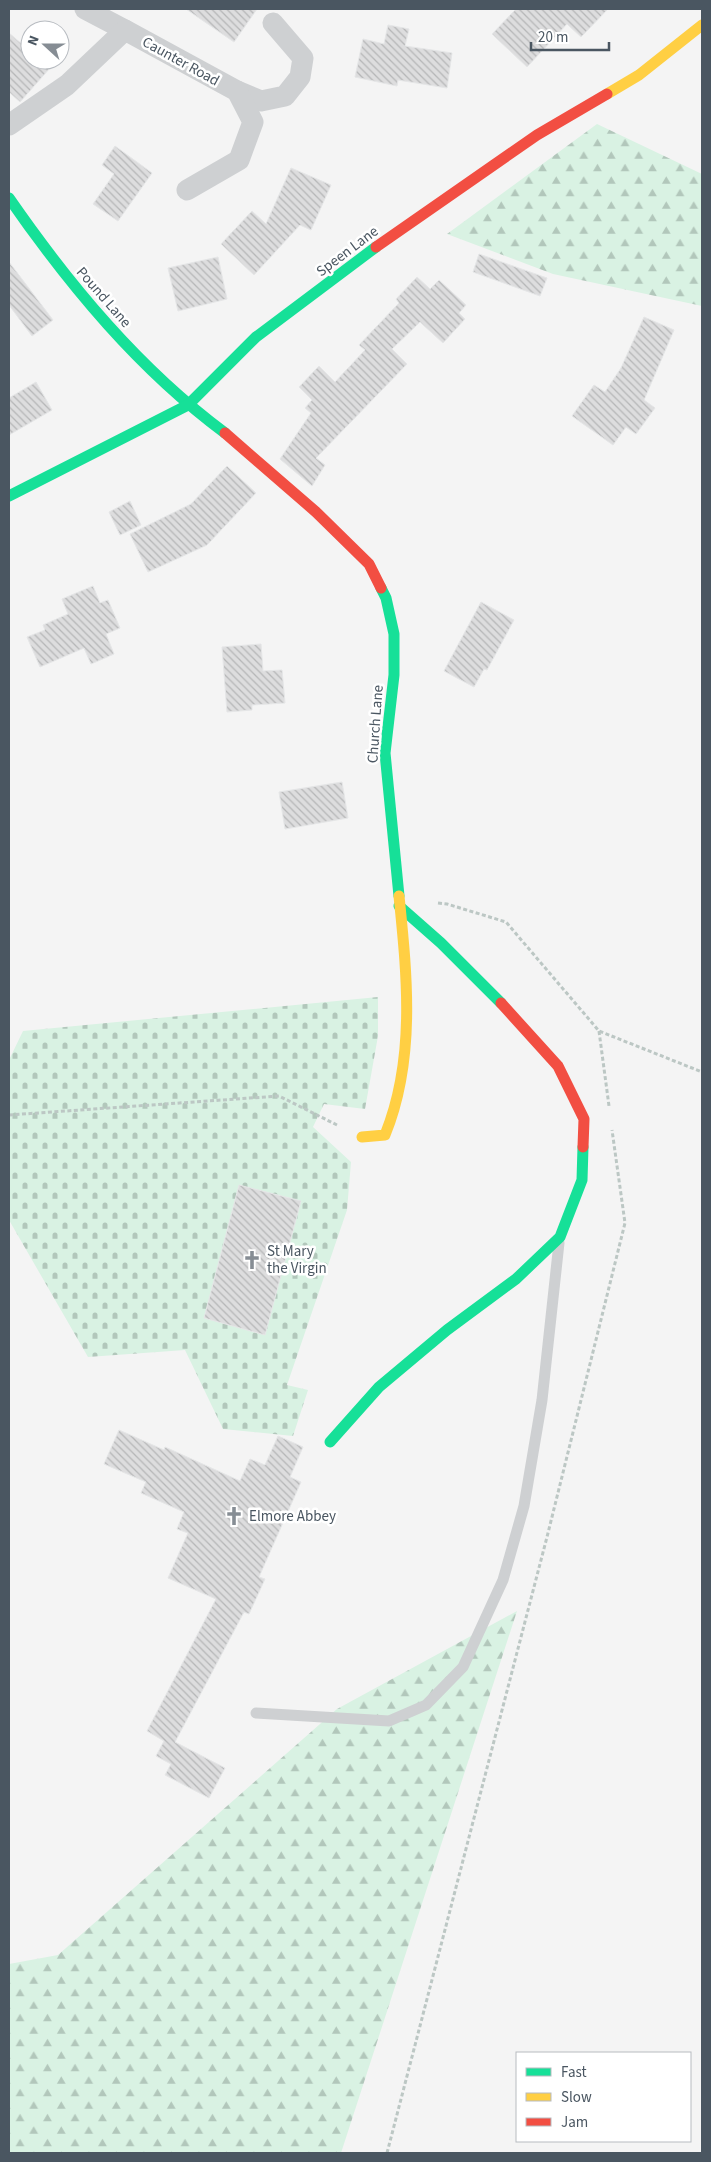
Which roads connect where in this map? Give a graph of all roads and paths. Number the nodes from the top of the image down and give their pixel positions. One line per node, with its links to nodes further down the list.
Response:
1 (85, 9): 4 (street, Caunter Road)
2 (273, 23): 5 (street, Caunter Road)
3 (702, 25): 9 (street, Speen Lane)
4 (125, 30): 5 (street, Caunter Road); 6 (street, Caunter Road)
5 (237, 92): 7 (street, Caunter Road)
6 (9, 125)
7 (187, 190)
8 (9, 198): 9 (street, Pound Lane)
9 (188, 405): 10 (street, Speen Lane); 11 (street, Church Lane)
10 (9, 496)
11 (399, 906): 12 (path); 17 (street, Church Lane); 18 (street)
12 (599, 1031): 13 (path); 14 (path)
13 (702, 1072)
14 (610, 1108)
15 (9, 1115): 17 (path)
16 (612, 1127): 21 (path)
17 (362, 1137)
18 (560, 1237): 19 (street); 20 (lane)
19 (330, 1442)
20 (256, 1713)
21 (386, 2153)

